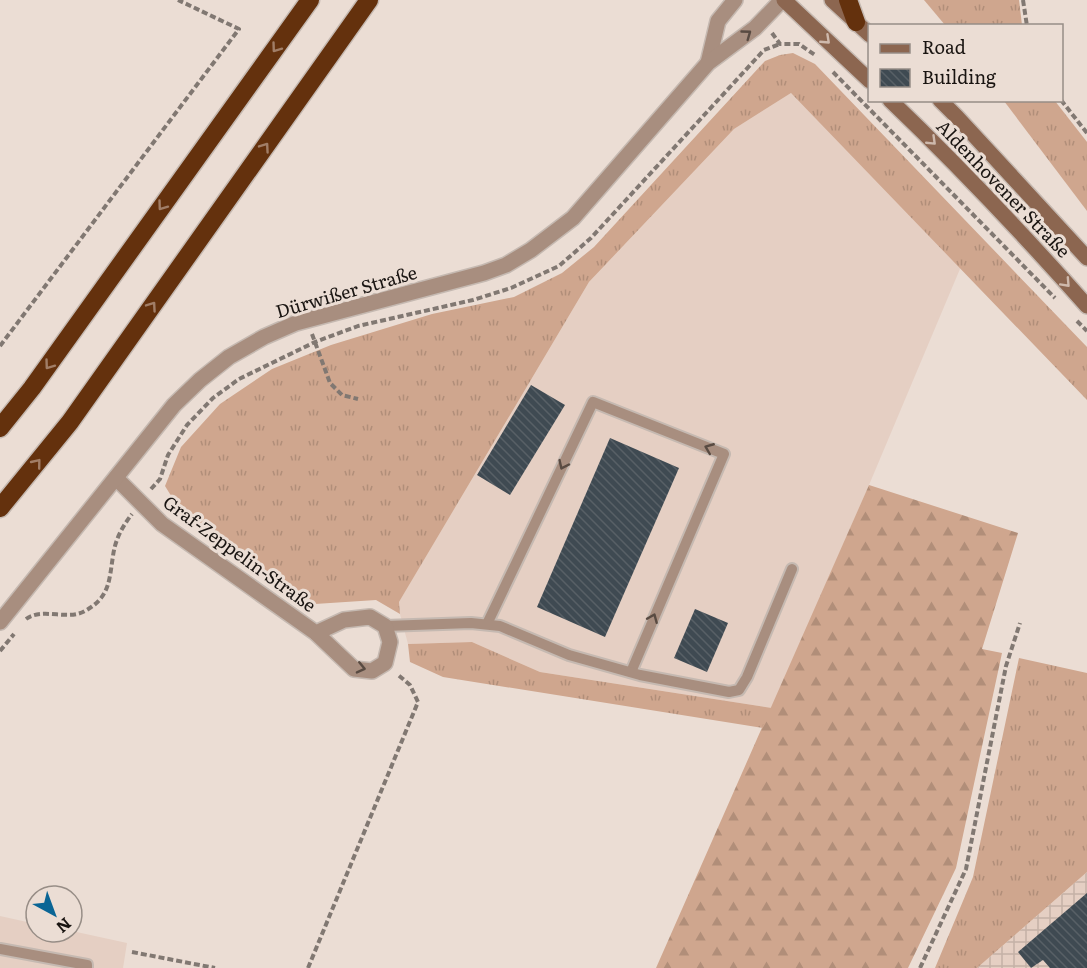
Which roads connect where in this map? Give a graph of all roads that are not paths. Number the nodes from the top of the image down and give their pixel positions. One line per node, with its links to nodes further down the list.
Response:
1 (310, 0): 17 (highway, one-way to 17)
2 (369, 0): 19 (highway, one-way to 2)
3 (717, 0): 8 (street, Dürwißer Straße)
4 (735, 0): 8 (street, Dürwißer Straße)
5 (783, 0): 11 (street, Dürwißer Straße, one-way to 5); 12 (main road, one-way to 12)
6 (832, 0): 9 (main road)
7 (848, 0): 9 (highway)
8 (718, 21): 11 (street, Dürwißer Straße)
9 (856, 22): 10 (main road)
10 (868, 33)
11 (708, 63): 18 (street, Dürwißer Straße)
12 (868, 79)
13 (892, 102): 16 (main road, Aldenhovener Straße, one-way to 16)
14 (942, 102): 15 (main road, Aldenhovener Straße)
15 (1087, 258)
16 (1087, 306)
17 (0, 428)
18 (116, 478): 21 (street, Dürwißer Straße); 24 (street, Graf-Zeppelin-Straße)
19 (0, 508)
20 (792, 569): 25 (lane)
21 (0, 622)
22 (487, 624): 23 (lane); 25 (lane); 25 (lane, one-way to 22)
23 (385, 626): 24 (street, Graf-Zeppelin-Straße); 24 (street, Graf-Zeppelin-Straße, one-way to 23)
24 (316, 633)
25 (631, 672)
26 (0, 950): 27 (lane)
27 (87, 968)

